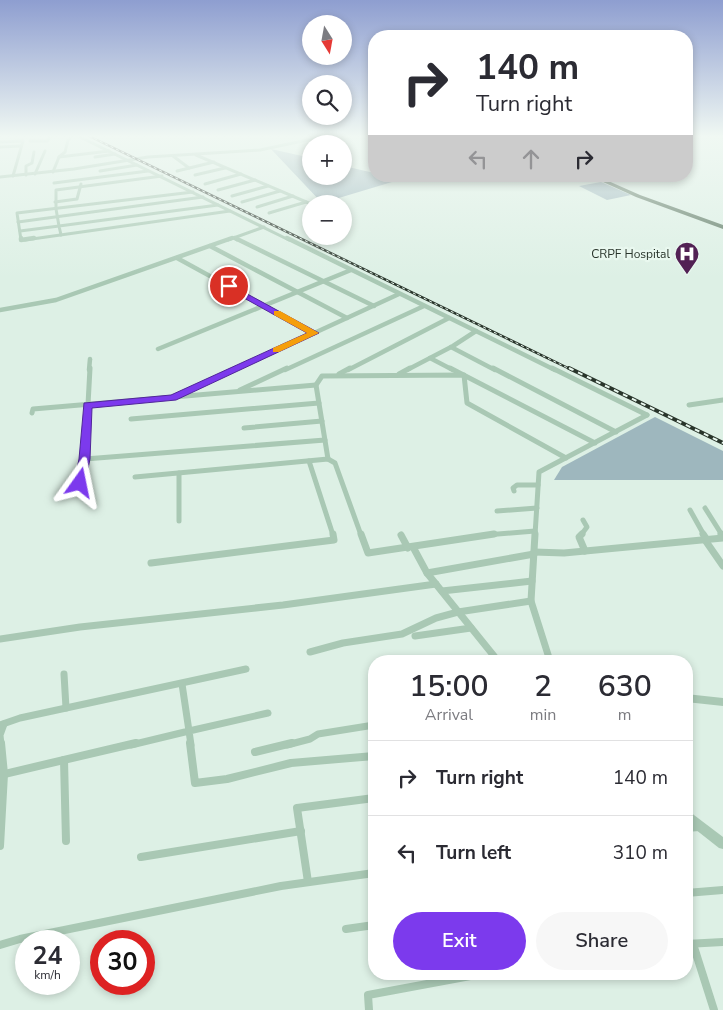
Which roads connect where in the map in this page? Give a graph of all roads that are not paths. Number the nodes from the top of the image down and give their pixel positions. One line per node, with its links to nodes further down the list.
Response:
1 (81, 183): 12 (street)
2 (121, 183): 10 (street)
3 (176, 183): 16 (street)
4 (208, 183): 9 (street)
5 (244, 183): 14 (street)
6 (262, 183): 11 (street)
7 (608, 183): 34 (main road)
8 (618, 183): 34 (main road)
9 (205, 184)
10 (98, 185): 12 (street); 13 (street)
11 (268, 186): 15 (street); 17 (street)
12 (81, 187): 21 (street); 23 (street)
13 (98, 190)
14 (218, 190)
15 (280, 191): 18 (street); 24 (street)
16 (193, 192): 20 (street); 28 (street)
17 (232, 196)
18 (292, 196): 22 (street); 27 (street)
19 (84, 198): 21 (street)
20 (204, 198): 26 (street); 31 (street)
21 (75, 200): 23 (street)
22 (302, 200)
23 (55, 202): 28 (street)
24 (242, 202)
25 (302, 203): 30 (street)
26 (218, 205): 29 (street); 33 (street)
27 (257, 207)
28 (56, 209): 31 (street); 32 (street)
29 (230, 211): 35 (street); 37 (street)
30 (269, 213)
31 (57, 217): 32 (street); 33 (street)
32 (18, 222): 36 (street)
33 (59, 226): 36 (street); 37 (street)
34 (723, 226)
35 (264, 228): 38 (street); 41 (street)
36 (20, 231): 37 (street)
37 (61, 235)
38 (234, 238): 39 (street); 42 (street)
39 (210, 246): 40 (street); 43 (street)
40 (177, 258): 45 (street); 48 (street)
41 (351, 270): 42 (street); 44 (street)
42 (323, 281): 43 (street); 46 (street)
43 (296, 292): 45 (street); 49 (street)
44 (399, 294): 46 (street); 47 (street)
45 (264, 306): 52 (street); 54 (street)
46 (374, 306): 49 (street)
47 (424, 306): 50 (street); 61 (street)
48 (0, 310)
49 (347, 318): 52 (street)
50 (449, 318): 51 (street); 58 (street)
51 (476, 332): 53 (street); 71 (street)
52 (314, 333): 62 (street)
53 (452, 347): 55 (street); 71 (street)
54 (158, 349)
55 (430, 358): 57 (street); 59 (street)
56 (90, 359): 65 (street)
57 (398, 374): 58 (street); 59 (street)
58 (336, 375): 60 (street)
59 (464, 375): 73 (street); 74 (street)
60 (316, 385): 61 (street); 64 (street)
61 (236, 392): 62 (street)
62 (172, 398): 65 (street)
63 (723, 400): 66 (street)
64 (319, 403): 68 (street); 69 (street)
65 (87, 405): 67 (street); 75 (street)
66 (689, 405)
67 (32, 413)
68 (131, 418)
69 (322, 421): 70 (street); 72 (street)
70 (244, 428)
71 (616, 432): 73 (street)
72 (325, 440): 75 (street); 76 (street)
73 (595, 443): 74 (street)
74 (566, 458): 81 (street)
75 (85, 459): 80 (street)
76 (328, 459): 77 (street); 93 (street)
77 (309, 461): 78 (street); 96 (street)
78 (179, 473): 79 (street); 88 (street)
79 (135, 477)
80 (80, 483)
81 (538, 485): 82 (street); 83 (street)
82 (514, 491)
83 (537, 508): 86 (street); 89 (street)
84 (705, 508): 91 (street)
85 (690, 510): 92 (street)
86 (498, 511)
87 (583, 520): 94 (street)
88 (179, 521)
89 (535, 531): 93 (street); 95 (street)
90 (401, 534): 93 (street)
91 (723, 538): 92 (street)
92 (706, 540): 94 (street); 97 (street)
93 (411, 548): 98 (street)
94 (585, 551): 95 (street)
95 (534, 553): 98 (street); 99 (street)
96 (151, 563)
97 (723, 566)
98 (427, 572): 100 (street)
99 (532, 580): 101 (street); 102 (street)
100 (436, 584): 101 (street); 106 (street)
101 (442, 591): 103 (street)
102 (530, 601): 103 (street); 109 (street)
103 (458, 612): 104 (street); 107 (street)
104 (471, 628): 105 (street); 108 (street)
105 (415, 636)
106 (0, 639)
107 (310, 652)
108 (493, 655)
109 (548, 655)
110 (246, 669): 112 (street)
111 (64, 674): 115 (street)
112 (182, 684): 115 (street); 119 (street)
113 (693, 699): 114 (street)
114 (723, 702)
115 (66, 708): 117 (street)
116 (268, 713): 119 (street)
117 (2, 724): 123 (street)
118 (368, 726): 120 (street)
119 (189, 731): 121 (street); 122 (street)
120 (255, 752)
121 (368, 757)
122 (64, 760): 123 (street); 129 (street)
123 (2, 774): 131 (street)
124 (368, 799): 128 (street)
125 (693, 821): 126 (street)
126 (699, 826): 127 (street); 130 (street)
127 (693, 827)
128 (301, 831): 132 (street); 134 (street)
129 (66, 841)
130 (723, 844)
131 (0, 846)
132 (141, 857)
133 (368, 873): 134 (street)
134 (308, 882): 141 (street)
135 (723, 890): 136 (street)
136 (693, 892)
137 (368, 926): 138 (street)
138 (346, 929)
139 (723, 942): 140 (street)
140 (693, 944)
141 (0, 945)
142 (693, 952): 145 (street)
143 (449, 980): 144 (street)
144 (369, 1010)
145 (714, 1010)

